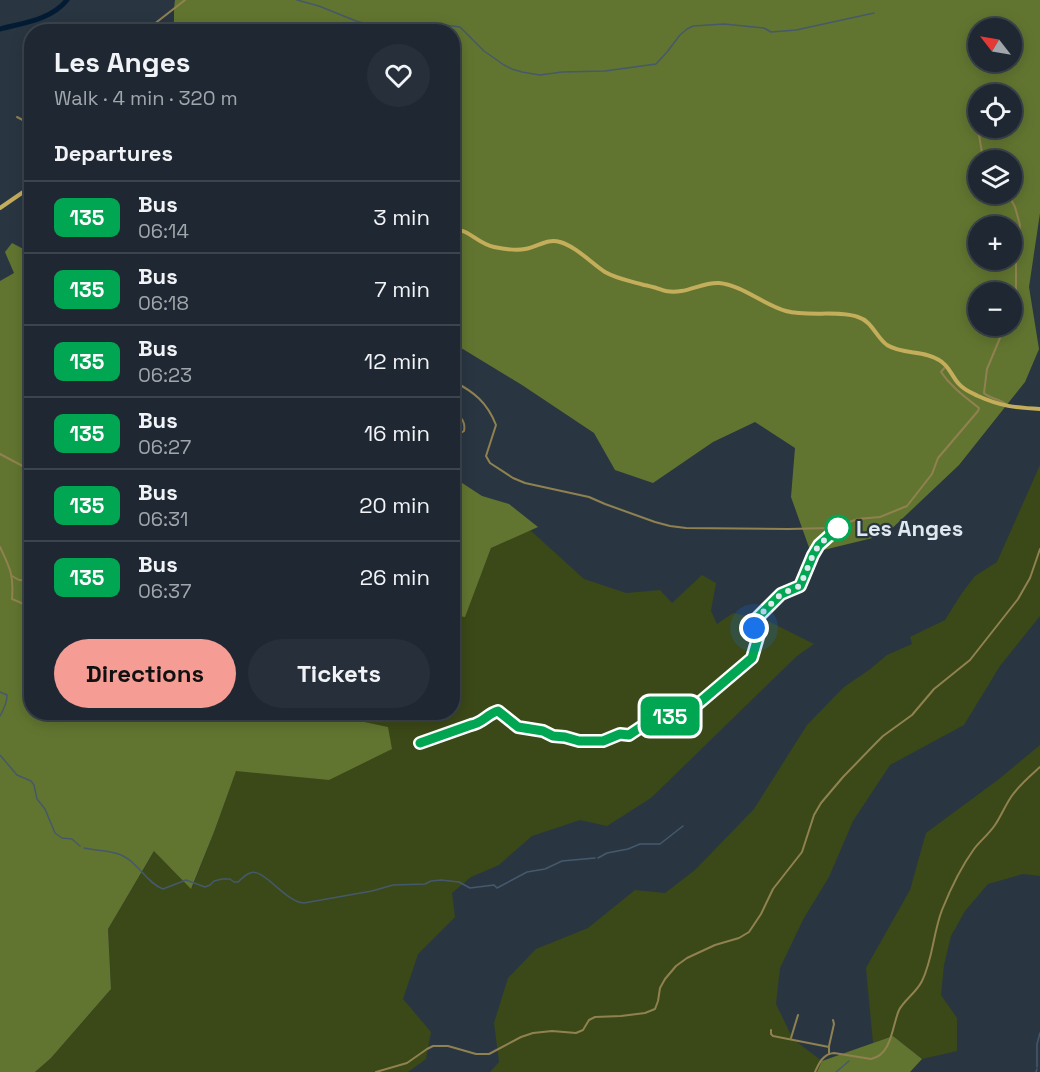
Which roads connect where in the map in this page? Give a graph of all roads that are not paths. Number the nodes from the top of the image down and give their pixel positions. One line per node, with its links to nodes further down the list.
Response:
1 (185, 0): 2 (street)
2 (154, 24)
3 (17, 117): 4 (street)
4 (24, 121)
5 (24, 192): 7 (street)
6 (1013, 204): 9 (street)
7 (0, 208)
8 (460, 230): 11 (street)
9 (1016, 282)
10 (1001, 336): 13 (street)
11 (946, 366): 13 (street); 19 (street)
12 (460, 384): 19 (street)
13 (1010, 407): 14 (street)
14 (1040, 409)
15 (460, 416): 16 (street)
16 (460, 434)
17 (0, 454): 18 (street)
18 (24, 467)
19 (837, 526): 25 (street)
20 (0, 547): 22 (street)
21 (1040, 551): 33 (street)
22 (12, 576): 23 (street); 24 (street)
23 (24, 580)
24 (24, 604)
25 (420, 743)
26 (1040, 767): 32 (street)
27 (798, 1015): 30 (street)
28 (833, 1020): 31 (street)
29 (771, 1030): 30 (street)
30 (791, 1039): 31 (street)
31 (829, 1047): 32 (street)
32 (830, 1053): 34 (street)
33 (376, 1072)
34 (816, 1072)

